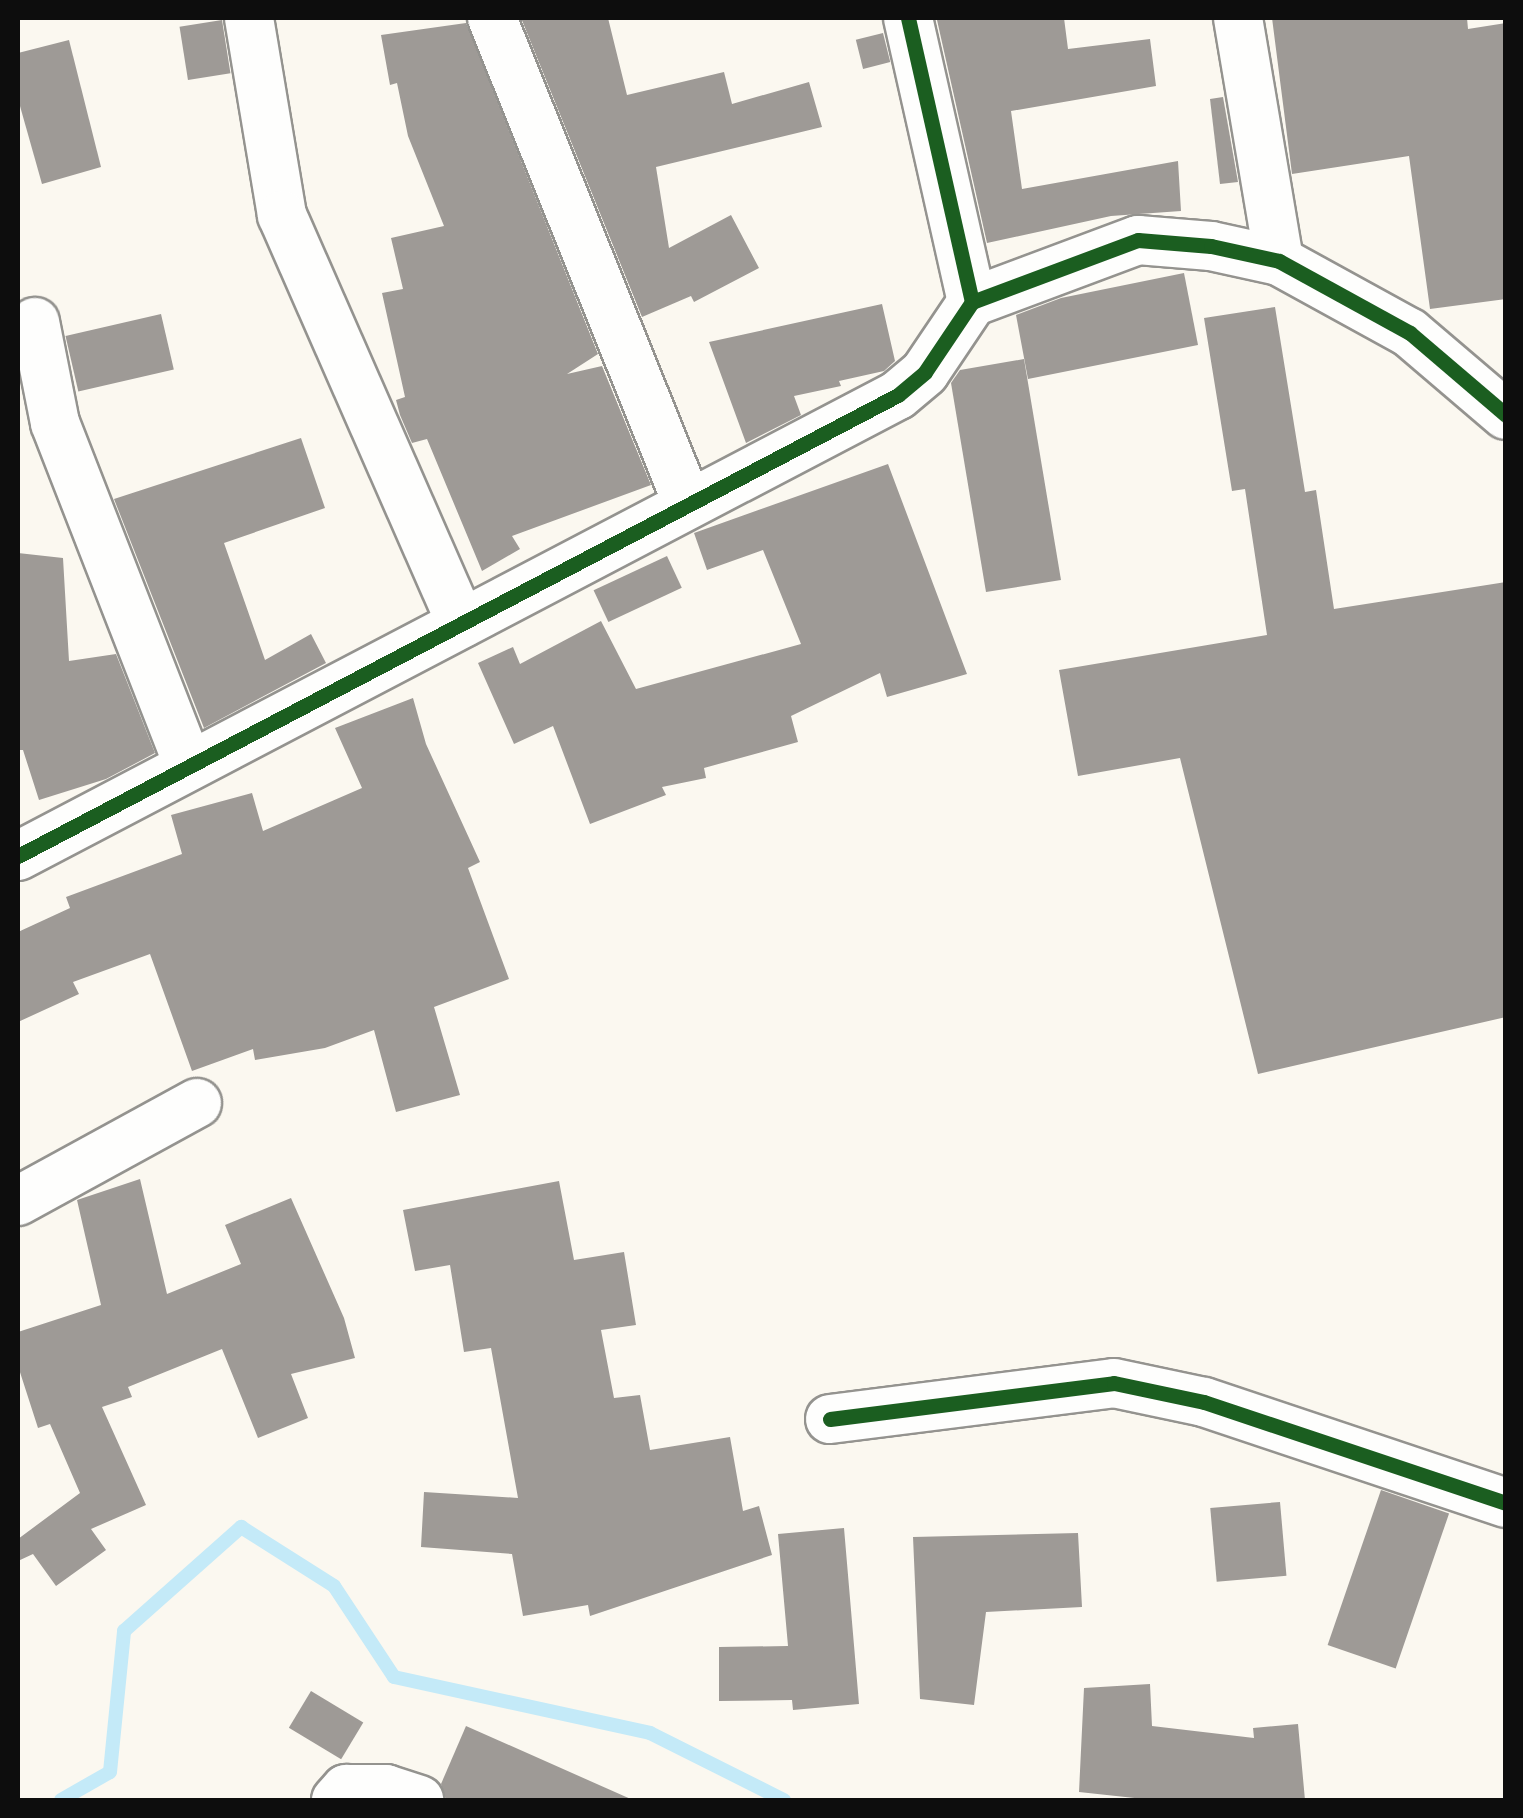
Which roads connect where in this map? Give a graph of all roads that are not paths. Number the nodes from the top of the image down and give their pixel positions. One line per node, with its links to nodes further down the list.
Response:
1 (249, 18): 10 (street)
2 (492, 18): 9 (street)
3 (908, 18): 6 (street)
4 (1238, 18): 5 (street)
5 (1279, 261): 6 (street); 8 (street)
6 (972, 302): 9 (street)
7 (35, 322): 11 (street)
8 (1506, 416)
9 (687, 502): 10 (street)
10 (460, 623): 11 (street)
11 (188, 766): 12 (street)
12 (18, 856)
13 (197, 1103): 14 (street)
14 (18, 1200)
15 (830, 1419): 16 (street)
16 (1506, 1503)
17 (336, 1800): 18 (street)
18 (419, 1800)

